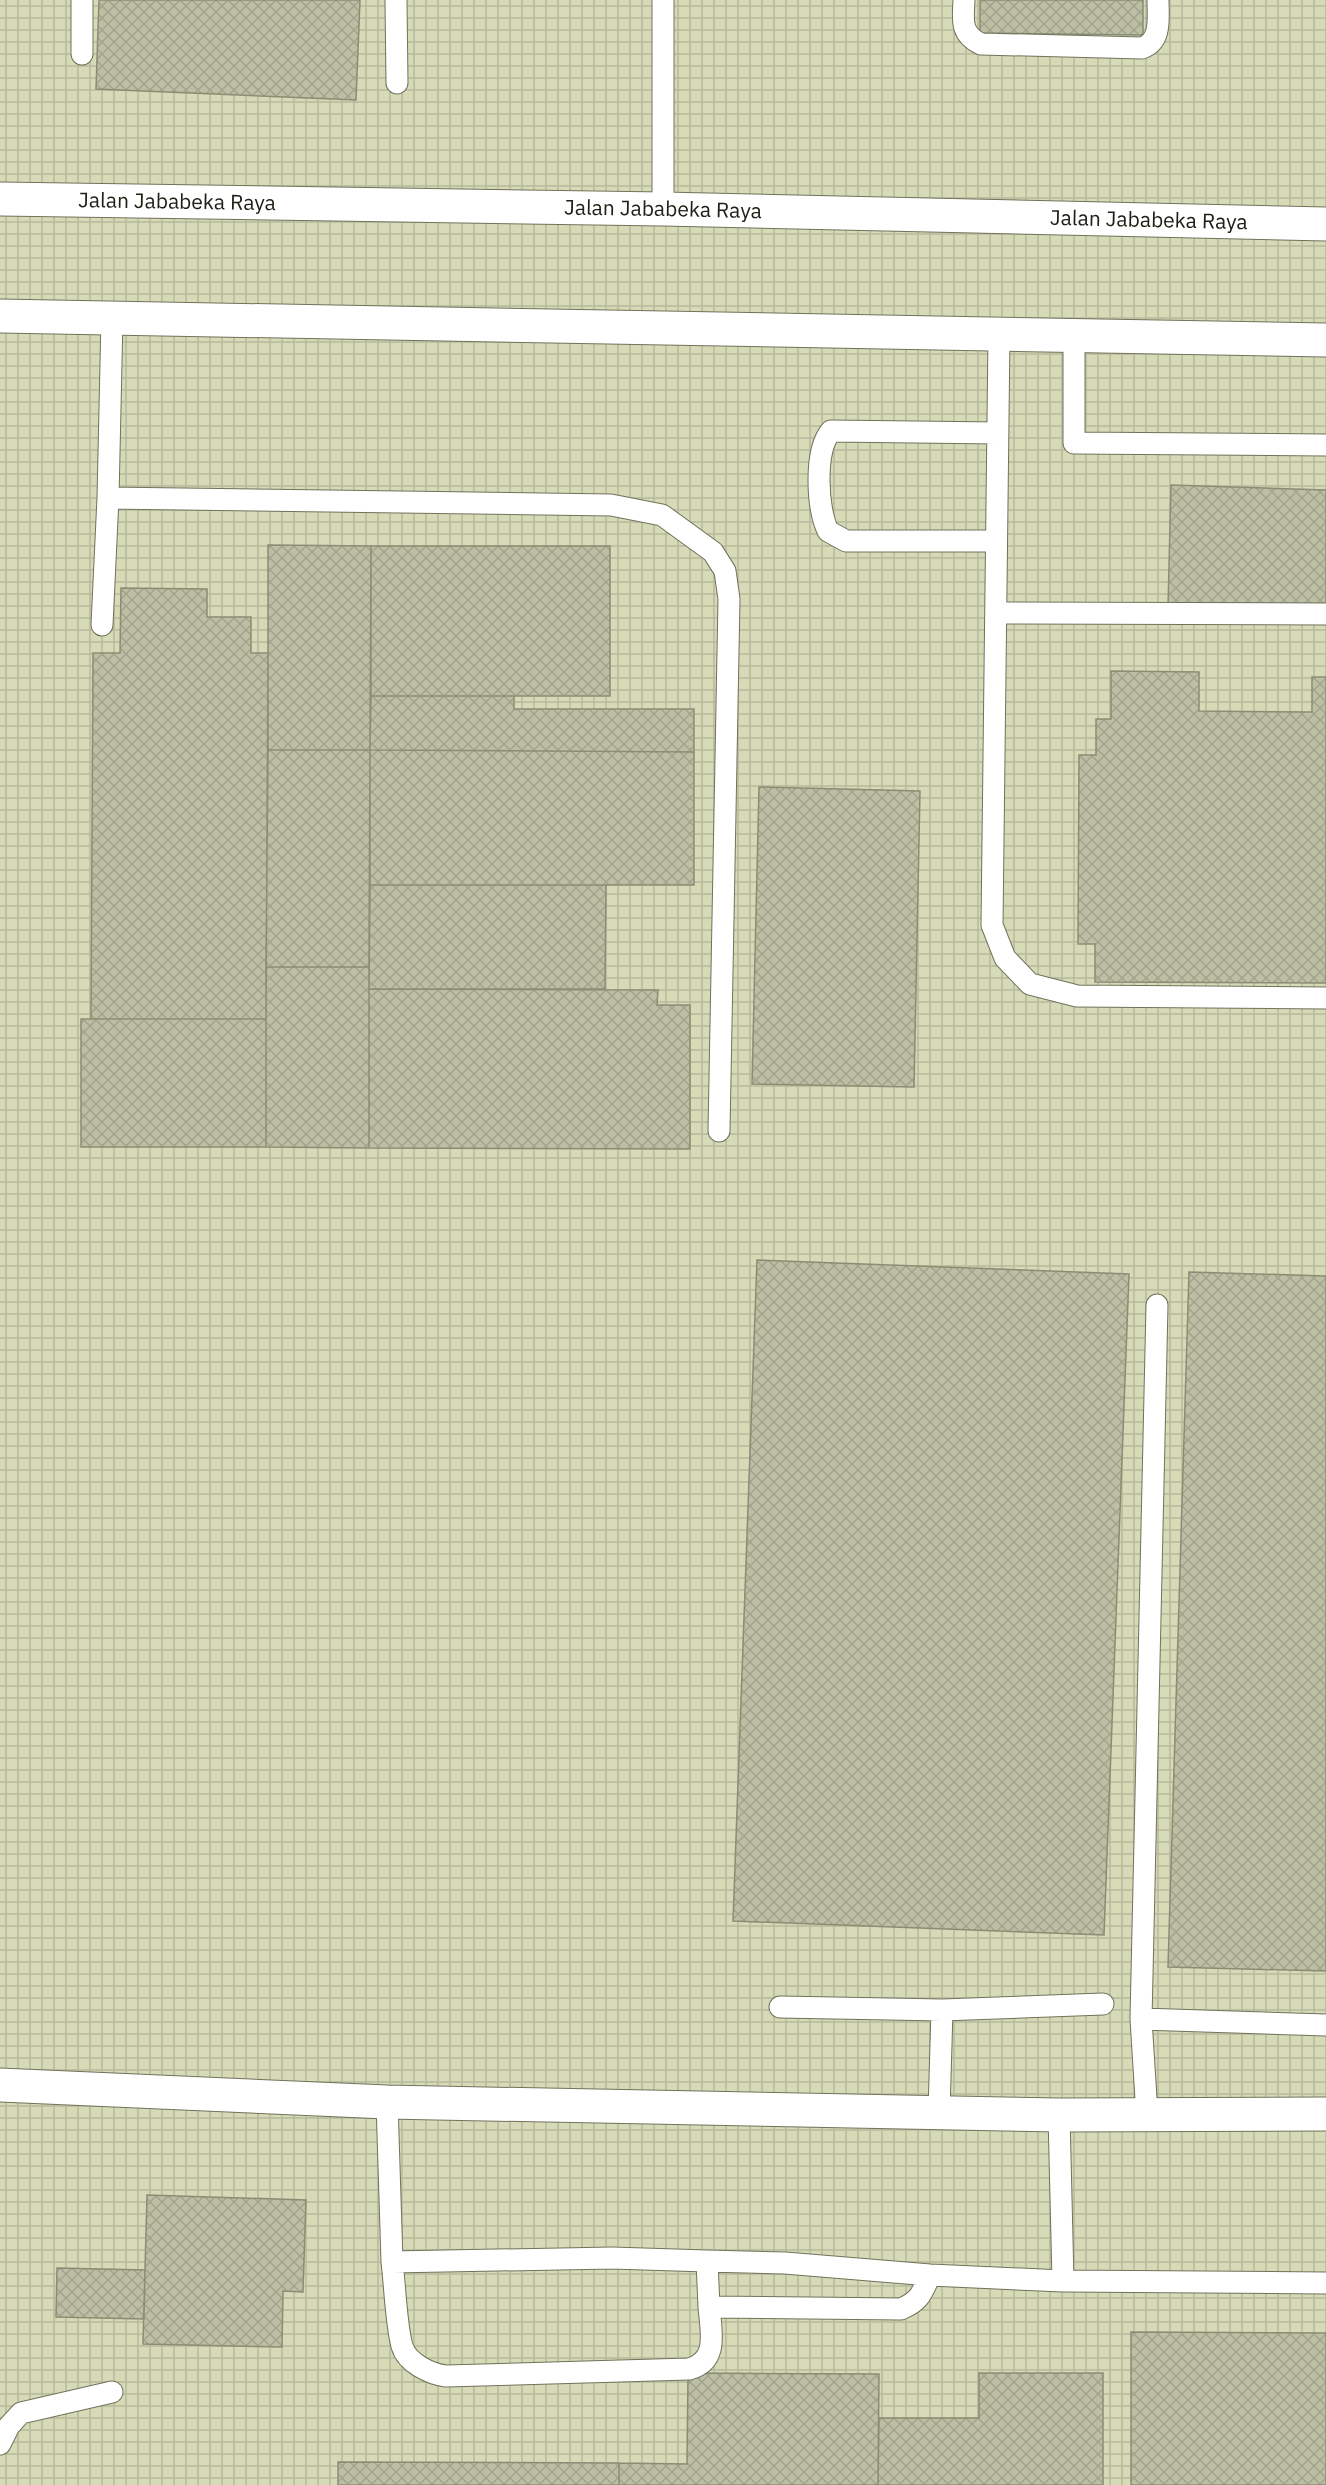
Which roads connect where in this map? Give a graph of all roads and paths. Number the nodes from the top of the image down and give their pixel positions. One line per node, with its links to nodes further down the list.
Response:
1 (82, 0): 6 (lane)
2 (396, 0): 7 (lane)
3 (663, 0): 9 (lane)
4 (964, 0): 5 (lane)
5 (1158, 0)
6 (82, 54)
7 (397, 83)
8 (0, 199): 9 (main road, Jalan Jababeka Raya)
9 (663, 209): 10 (main road, Jalan Jababeka Raya)
10 (1326, 224)
11 (0, 316): 12 (main road)
12 (112, 318): 13 (main road); 18 (lane)
13 (999, 335): 14 (main road); 16 (lane)
14 (1074, 335): 15 (main road); 17 (lane)
15 (1326, 340)
16 (998, 433): 19 (lane); 19 (lane)
17 (1326, 445)
18 (108, 498): 22 (lane); 24 (lane)
19 (996, 541): 20 (lane)
20 (996, 613): 21 (lane); 23 (lane)
21 (1326, 614)
22 (102, 625)
23 (1326, 998)
24 (719, 1131)
25 (1157, 1305): 29 (lane)
26 (1103, 2004): 28 (lane)
27 (780, 2007): 28 (lane)
28 (942, 2010): 33 (lane)
29 (1141, 2019): 30 (lane); 36 (lane)
30 (1326, 2025)
31 (0, 2085): 32 (main road)
32 (387, 2102): 33 (main road); 38 (lane)
33 (939, 2112): 35 (main road)
34 (1326, 2114): 36 (main road)
35 (1059, 2115): 36 (main road); 40 (lane)
36 (1147, 2115)
37 (707, 2261): 38 (lane); 39 (lane); 42 (lane)
38 (392, 2262): 42 (lane)
39 (930, 2275): 40 (lane); 42 (lane)
40 (1063, 2281): 41 (lane)
41 (1326, 2283)
42 (709, 2307)
43 (112, 2392): 44 (lane)
44 (0, 2444)

